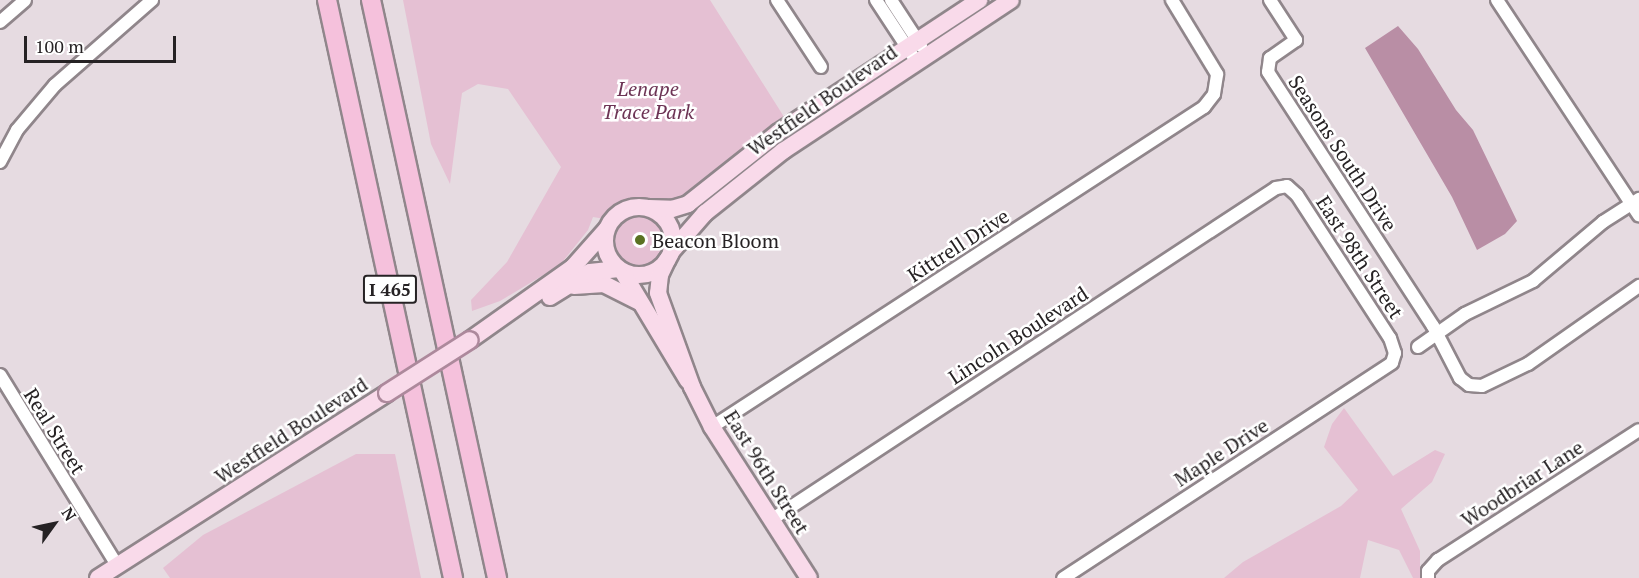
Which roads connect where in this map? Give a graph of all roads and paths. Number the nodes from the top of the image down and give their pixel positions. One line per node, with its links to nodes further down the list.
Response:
1 (25, 0): 13 (street)
2 (152, 0): 16 (street)
3 (327, 0): 39 (highway, I 465)
4 (371, 0): 40 (highway, I 465)
5 (777, 0): 15 (street)
6 (876, 0): 14 (street)
7 (891, 0): 14 (street)
8 (979, 0): 14 (main road, Westfield Boulevard)
9 (1011, 0): 14 (main road, Westfield Boulevard)
10 (1172, 0): 33 (street, Kittrell Drive)
11 (1270, 0): 28 (street, Seasons South Drive)
12 (1497, 0): 18 (street)
13 (0, 22)
14 (917, 51): 19 (main road, Westfield Boulevard); 22 (main road, Westfield Boulevard)
15 (821, 67)
16 (0, 162)
17 (1287, 186): 30 (street, East 98th Street); 35 (street, Lincoln Boulevard)
18 (1634, 202): 20 (street); 28 (street)
19 (648, 208): 21 (main road); 22 (main road)
20 (1639, 215)
21 (606, 230): 23 (main road); 27 (main road, Westfield Boulevard)
22 (669, 256): 23 (main road); 32 (main road, East 96th Street)
23 (621, 270): 25 (main road, Westfield Boulevard); 26 (main road, East 96th Street)
24 (1639, 286): 28 (street)
25 (565, 288): 26 (main road); 27 (main road, Westfield Boulevard)
26 (643, 305): 32 (main road, East 96th Street)
27 (507, 318): 36 (main road, Westfield Boulevard, bridge)
28 (1438, 334): 29 (street)
29 (1418, 347)
30 (1395, 353): 42 (street, Maple Drive)
31 (0, 375): 36 (street, Real Street)
32 (692, 387): 33 (main road, East 96th Street)
33 (712, 427): 35 (main road, East 96th Street)
34 (1639, 430): 37 (street, Woodbriar Lane)
35 (771, 520): 41 (main road, East 96th Street)
36 (118, 567): 38 (main road, Westfield Boulevard)
37 (1428, 574)
38 (98, 578)
39 (453, 578)
40 (497, 578)
41 (809, 578)
42 (1063, 578)

